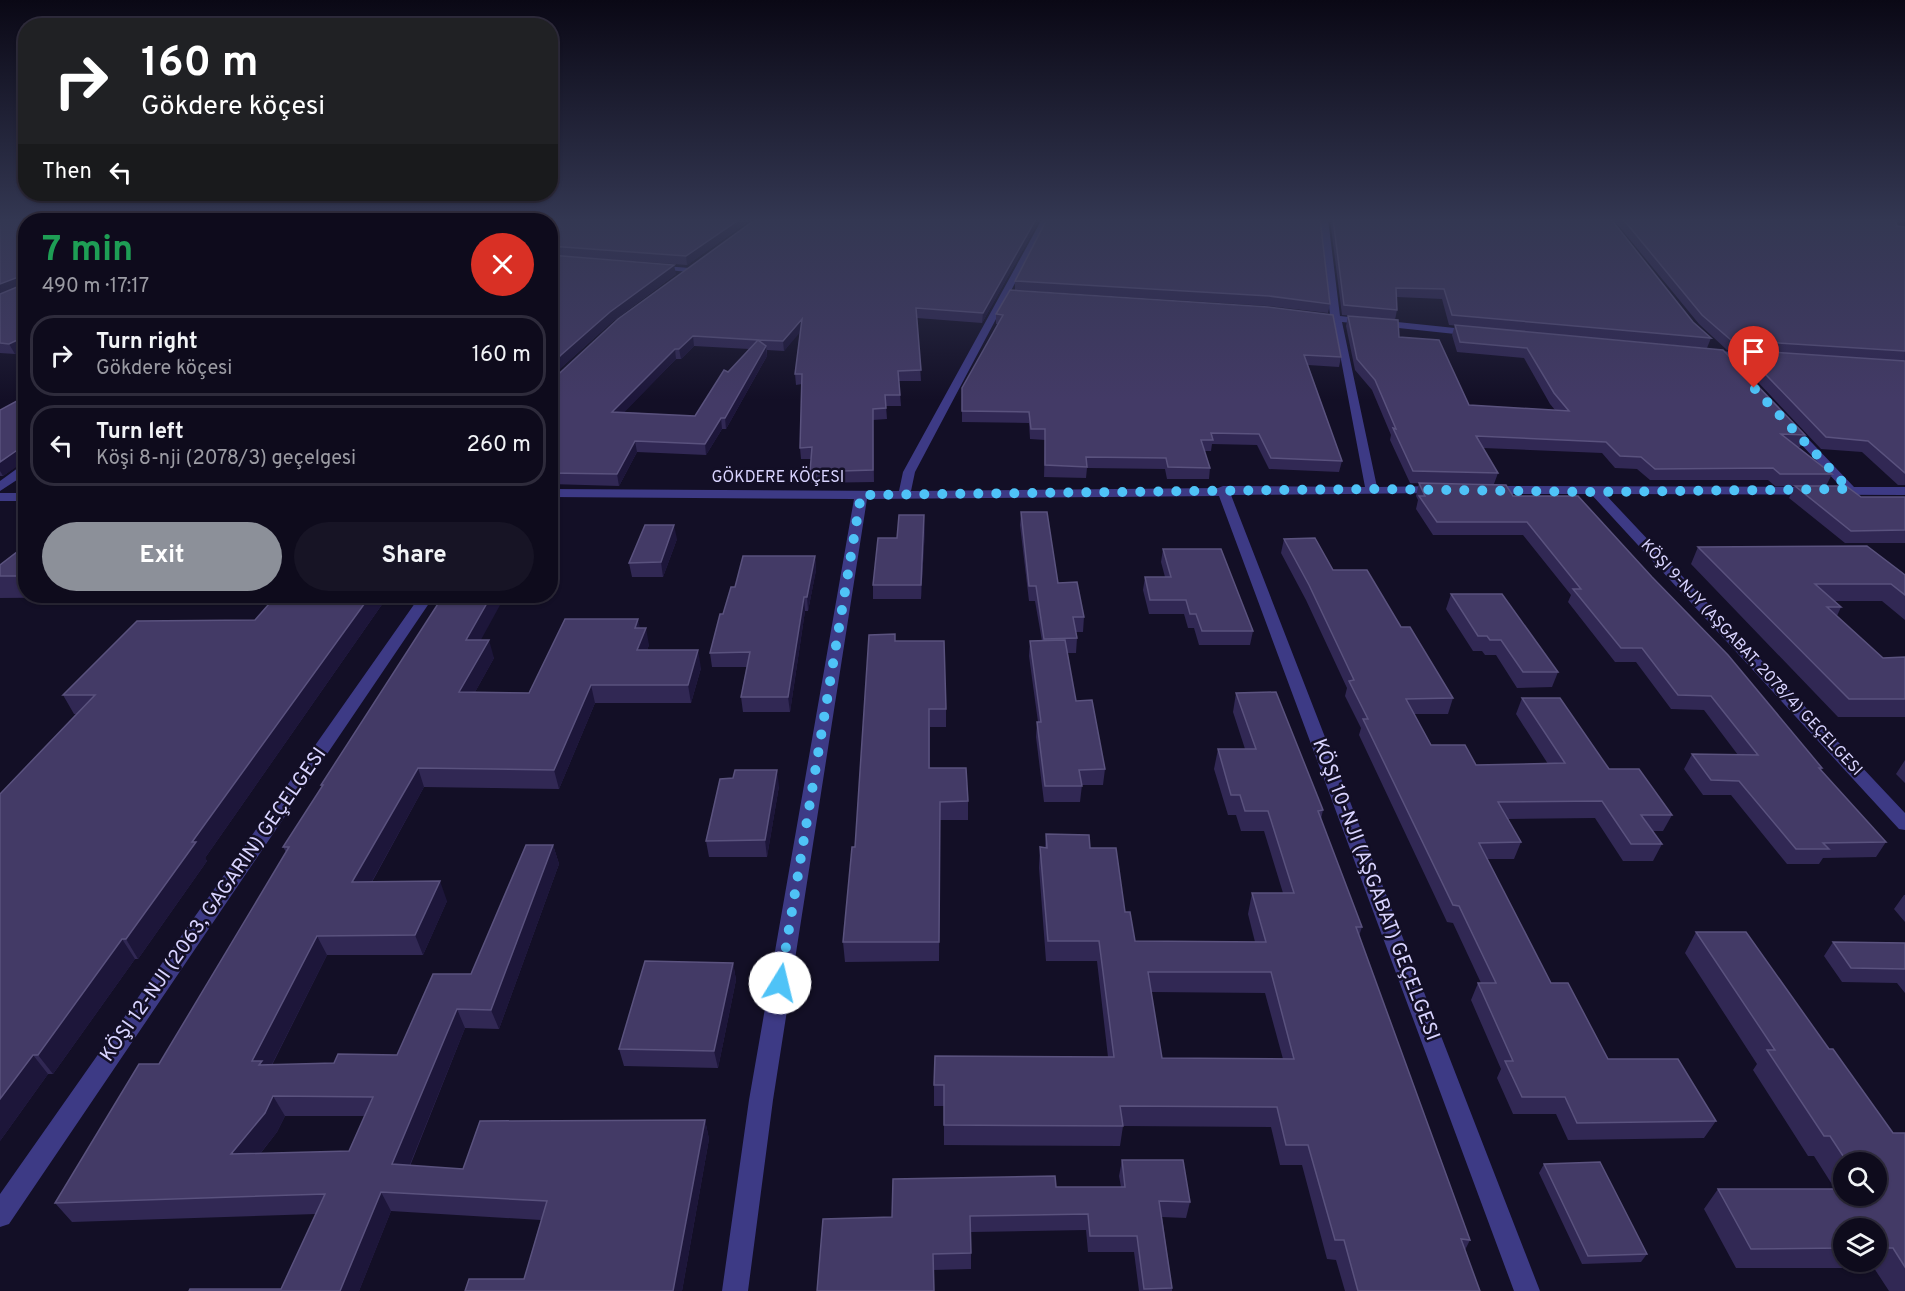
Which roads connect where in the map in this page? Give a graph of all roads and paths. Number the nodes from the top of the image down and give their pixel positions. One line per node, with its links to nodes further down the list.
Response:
1 (1019, 279): 22 (street)
2 (1329, 279): 4 (street)
3 (1305, 315): 4 (street)
4 (1336, 320): 5 (street); 14 (street)
5 (1488, 334)
6 (1708, 341): 8 (street)
7 (1700, 353): 8 (street)
8 (1723, 355): 9 (street); 10 (street)
9 (1768, 357)
10 (1731, 363)
11 (1786, 422): 15 (street)
12 (18, 474): 13 (street)
13 (0, 487)
14 (1371, 489): 16 (street, GÖKDERE KÖÇESI); 17 (street, GÖKDERE KÖÇESI)
15 (1849, 489): 19 (street); 20 (street)
16 (1223, 490): 22 (street, GÖKDERE KÖÇESI); 30 (street, KÖŞI 10-NJI (AŞGABAT) GEÇELGESI)
17 (1454, 490)
18 (1478, 490): 20 (street)
19 (1905, 490)
20 (1596, 492): 27 (street, KÖŞI 9-NJY (AŞGABAT, 2078/4) GEÇELGESI)
21 (558, 494): 23 (street, GÖKDERE KÖÇESI)
22 (904, 494): 23 (street, GÖKDERE KÖÇESI)
23 (861, 495): 29 (street)
24 (18, 496): 25 (street)
25 (0, 497)
26 (422, 603): 28 (street, KÖŞI 12-NJI (2063, GAGARIN) GEÇELGESI)
27 (1905, 824)
28 (0, 1215)
29 (735, 1291)
30 (1527, 1291)

